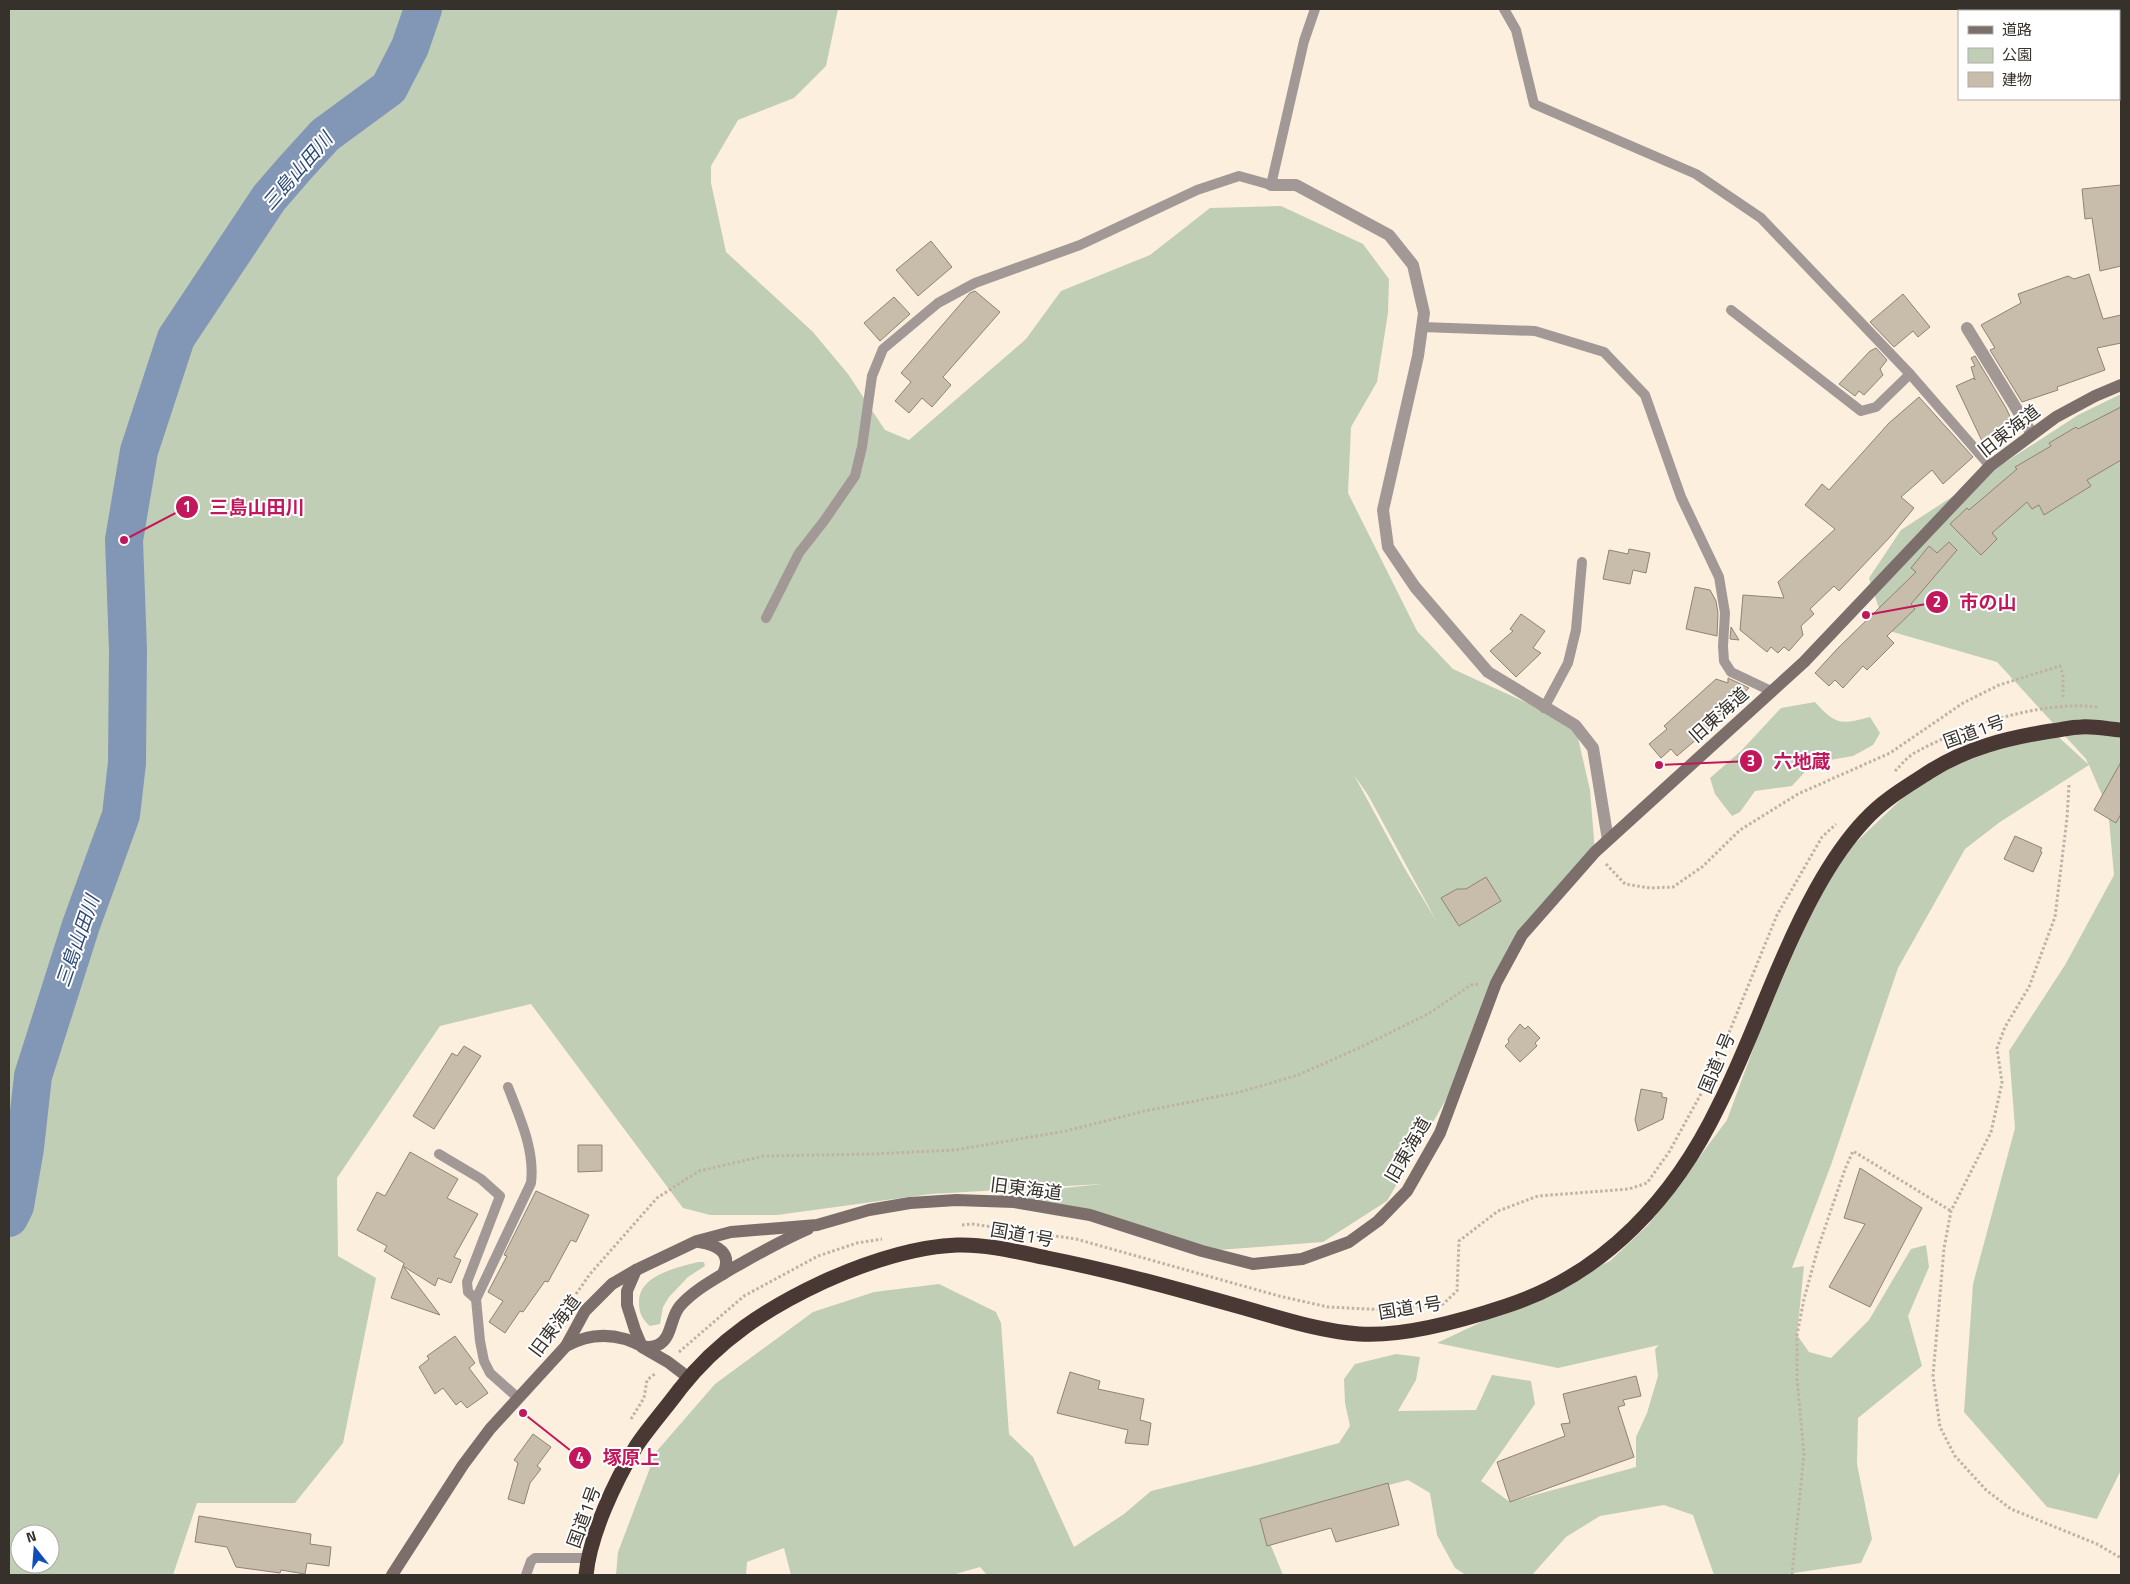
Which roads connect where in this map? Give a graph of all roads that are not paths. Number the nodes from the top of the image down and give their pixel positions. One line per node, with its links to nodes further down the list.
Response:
1 (1315, 9): 3 (lane)
2 (1504, 9): 7 (lane)
3 (1271, 185): 5 (street); 12 (lane)
4 (1731, 310): 7 (lane)
5 (1422, 327): 13 (lane); 14 (street)
6 (1967, 328): 9 (street)
7 (1910, 374): 10 (lane)
8 (2121, 385): 9 (street, 旧東海道)
9 (2032, 434): 10 (street, 旧東海道)
10 (1990, 466): 13 (street, 旧東海道)
11 (1582, 562): 14 (lane)
12 (766, 618)
13 (1771, 691): 16 (street, 旧東海道)
14 (1544, 708): 16 (street)
15 (2121, 730): 28 (highway, 国道1号)
16 (1608, 840): 19 (street, 旧東海道)
17 (508, 1087): 23 (lane)
18 (439, 1154): 23 (lane)
19 (817, 1224): 20 (street, 旧東海道); 22 (street)
20 (697, 1241): 21 (street, 旧東海道); 22 (street)
21 (636, 1270): 25 (street, 旧東海道); 26 (street)
22 (722, 1274): 24 (street)
23 (476, 1299): 29 (lane)
24 (665, 1339): 26 (street); 27 (street)
25 (566, 1346): 26 (street); 29 (street, 旧東海道)
26 (642, 1347): 27 (street)
27 (668, 1362): 28 (street)
28 (689, 1378): 30 (highway, 国道1号)
29 (518, 1398): 31 (street, 旧東海道)
30 (588, 1558): 32 (lane); 33 (highway, 国道1号)
31 (392, 1575)
32 (526, 1575)
33 (586, 1575)

